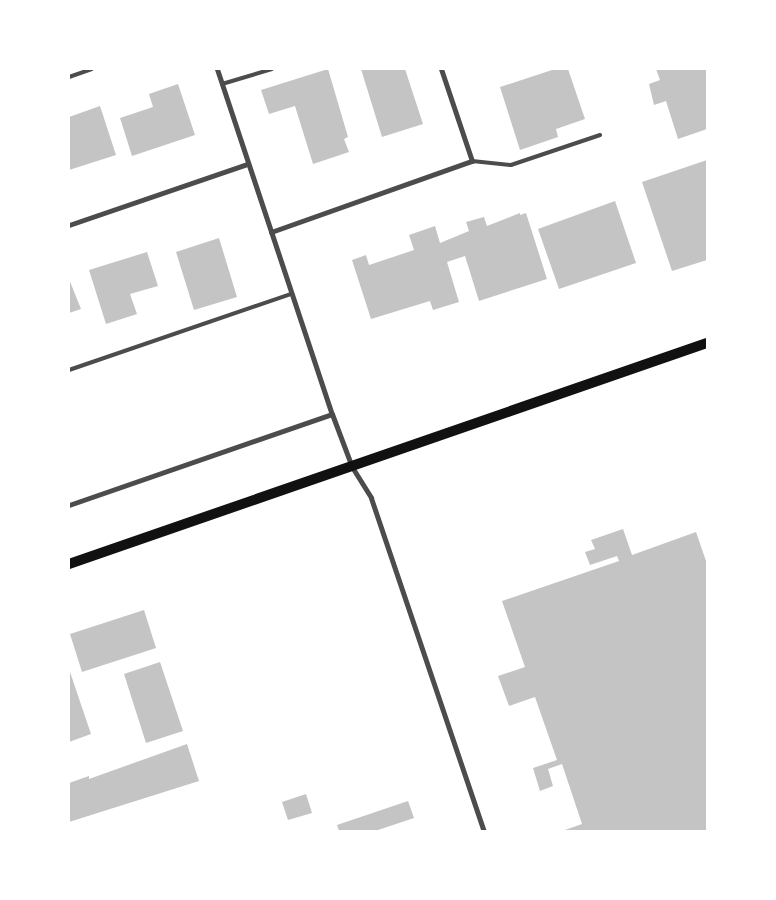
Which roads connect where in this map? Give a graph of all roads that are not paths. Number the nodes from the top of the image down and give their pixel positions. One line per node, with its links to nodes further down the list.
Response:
1 (92, 69): 5 (lane)
2 (217, 69): 6 (street)
3 (272, 69): 6 (lane)
4 (441, 69): 8 (street)
5 (69, 77)
6 (222, 84): 9 (street)
7 (600, 135): 8 (lane)
8 (472, 161): 11 (street)
9 (247, 164): 10 (street); 11 (street)
10 (69, 225)
11 (271, 232): 12 (street)
12 (292, 294): 14 (lane); 15 (street)
13 (707, 343): 16 (main road)
14 (69, 370)
15 (332, 414): 16 (street); 17 (street)
16 (352, 466): 18 (main road); 19 (street)
17 (69, 505)
18 (69, 564)
19 (484, 831)

